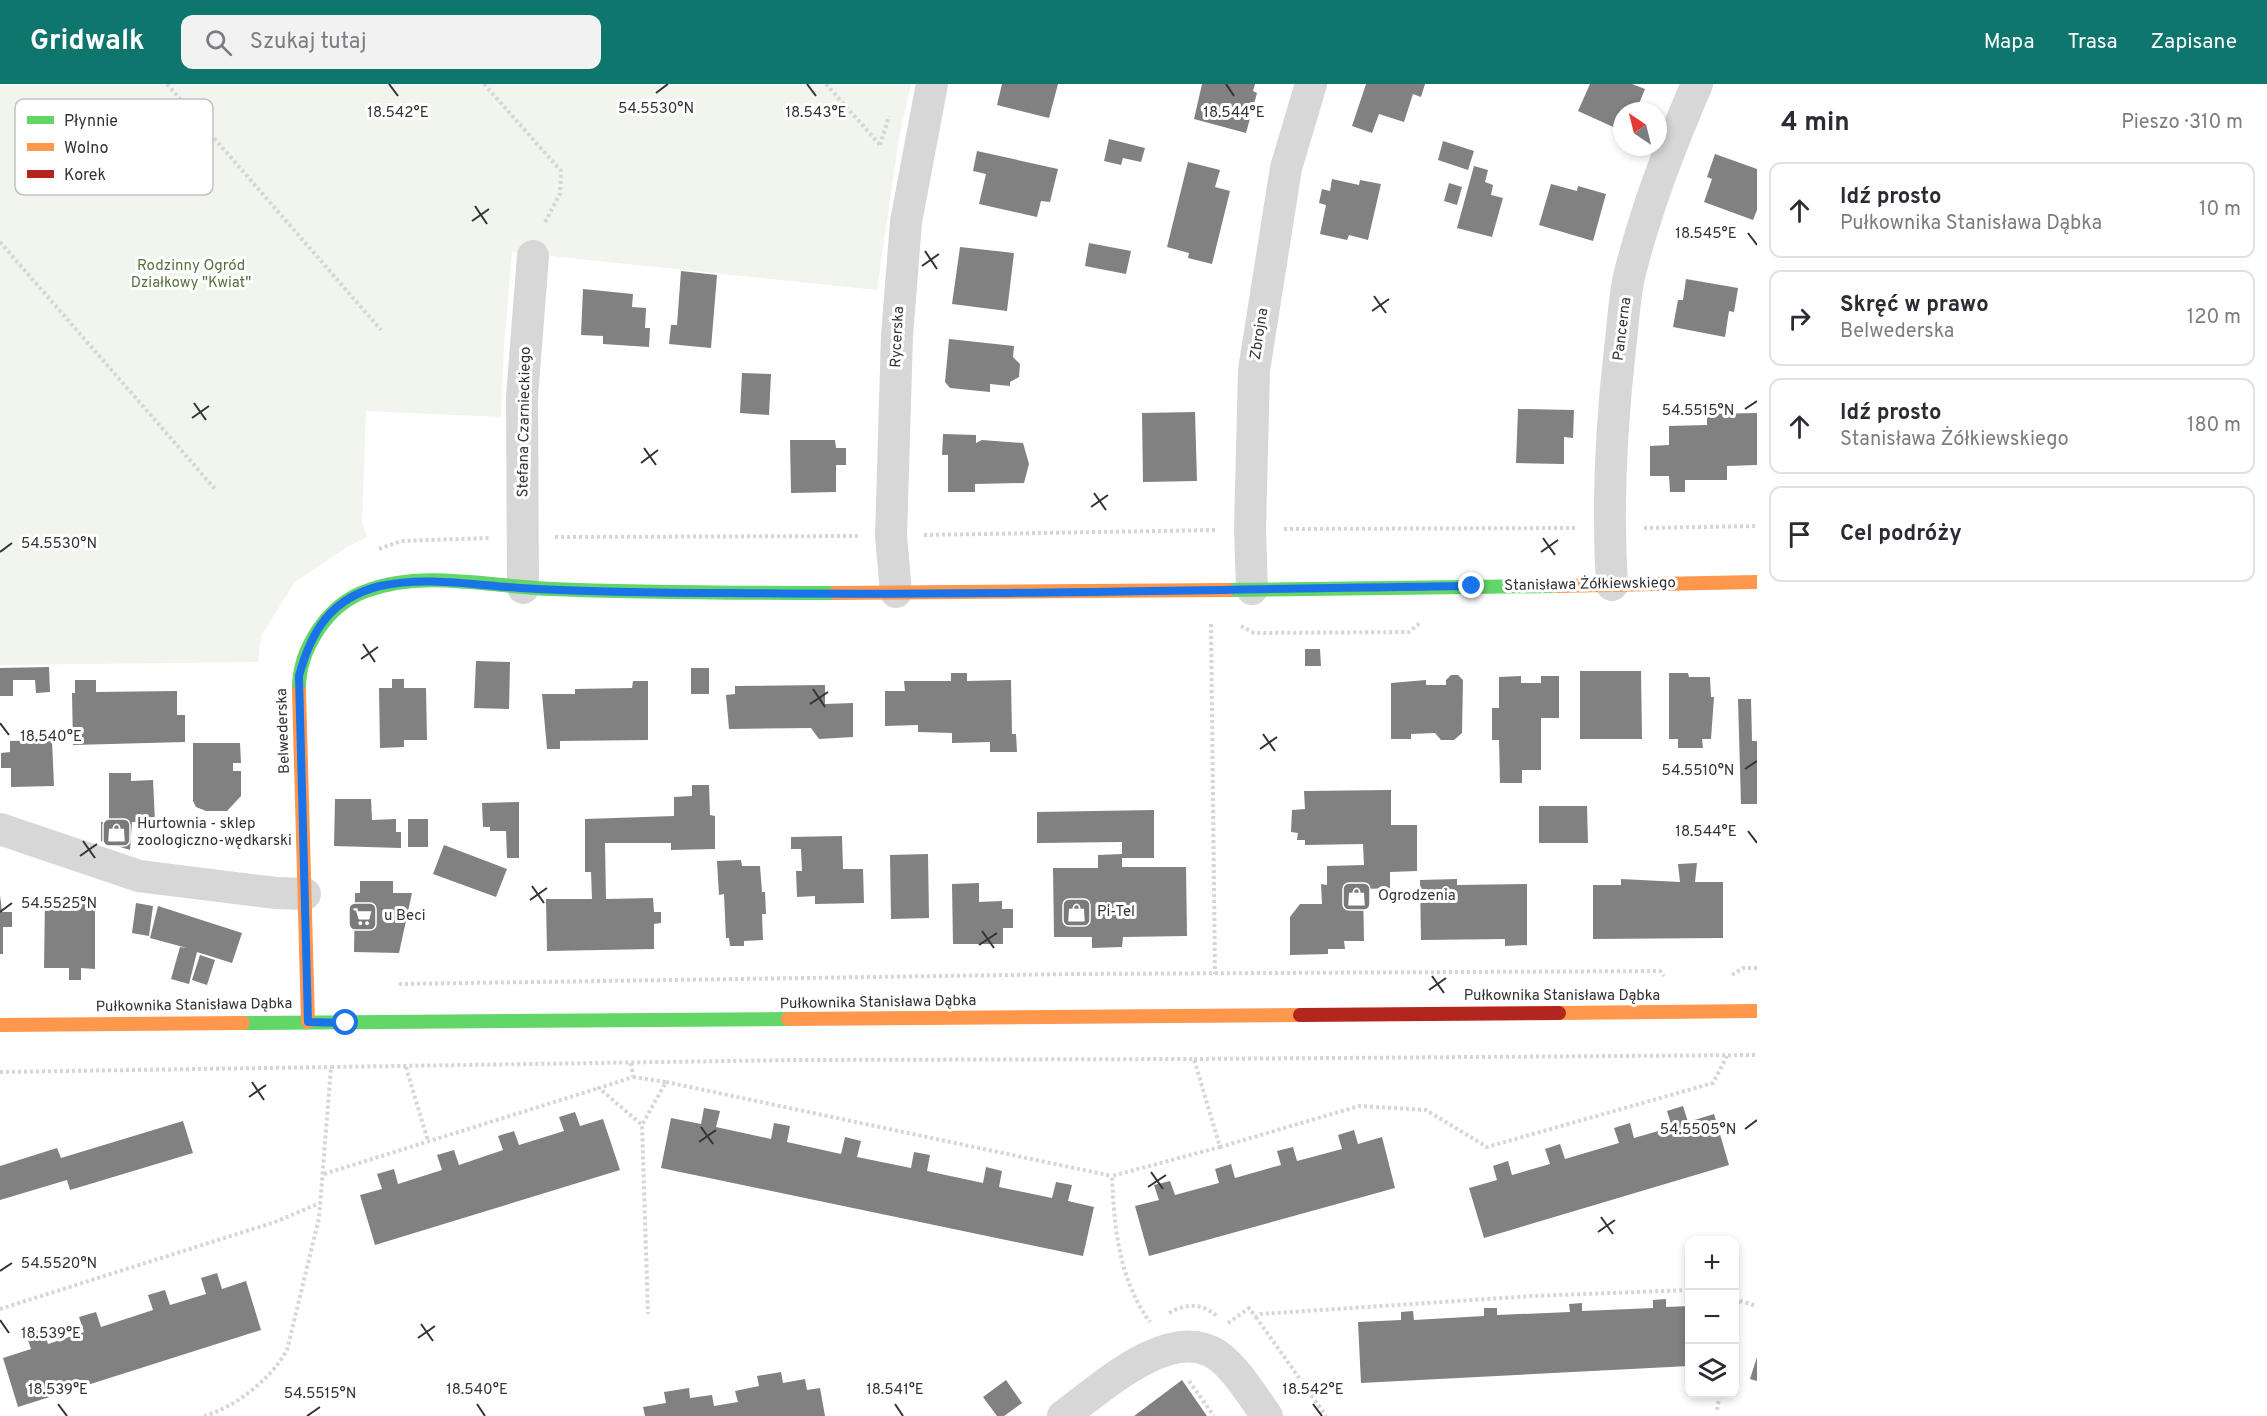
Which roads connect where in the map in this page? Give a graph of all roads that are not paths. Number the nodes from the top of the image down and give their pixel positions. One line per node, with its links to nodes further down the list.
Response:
1 (933, 84): 9 (street, Rycerska)
2 (1311, 84): 8 (street, Zbrojna)
3 (1697, 84): 6 (street, Pancerna)
4 (533, 256): 7 (street, Stefana Czarnieckiego)
5 (1757, 582): 6 (street, Stanisława Żółkiewskiego)
6 (1612, 585): 8 (street, Stanisława Żółkiewskiego)
7 (523, 588): 9 (street, Stanisława Żółkiewskiego); 11 (street, Belwederska)
8 (1252, 589): 9 (street, Stanisława Żółkiewskiego)
9 (896, 592)
10 (0, 829): 11 (street)
11 (305, 894): 13 (street, Belwederska)
12 (1757, 1011): 13 (street, Pułkownika Stanisława Dąbka)
13 (308, 1022): 14 (street, Pułkownika Stanisława Dąbka)
14 (0, 1025)
15 (1064, 1415): 16 (street)
16 (1267, 1416)

